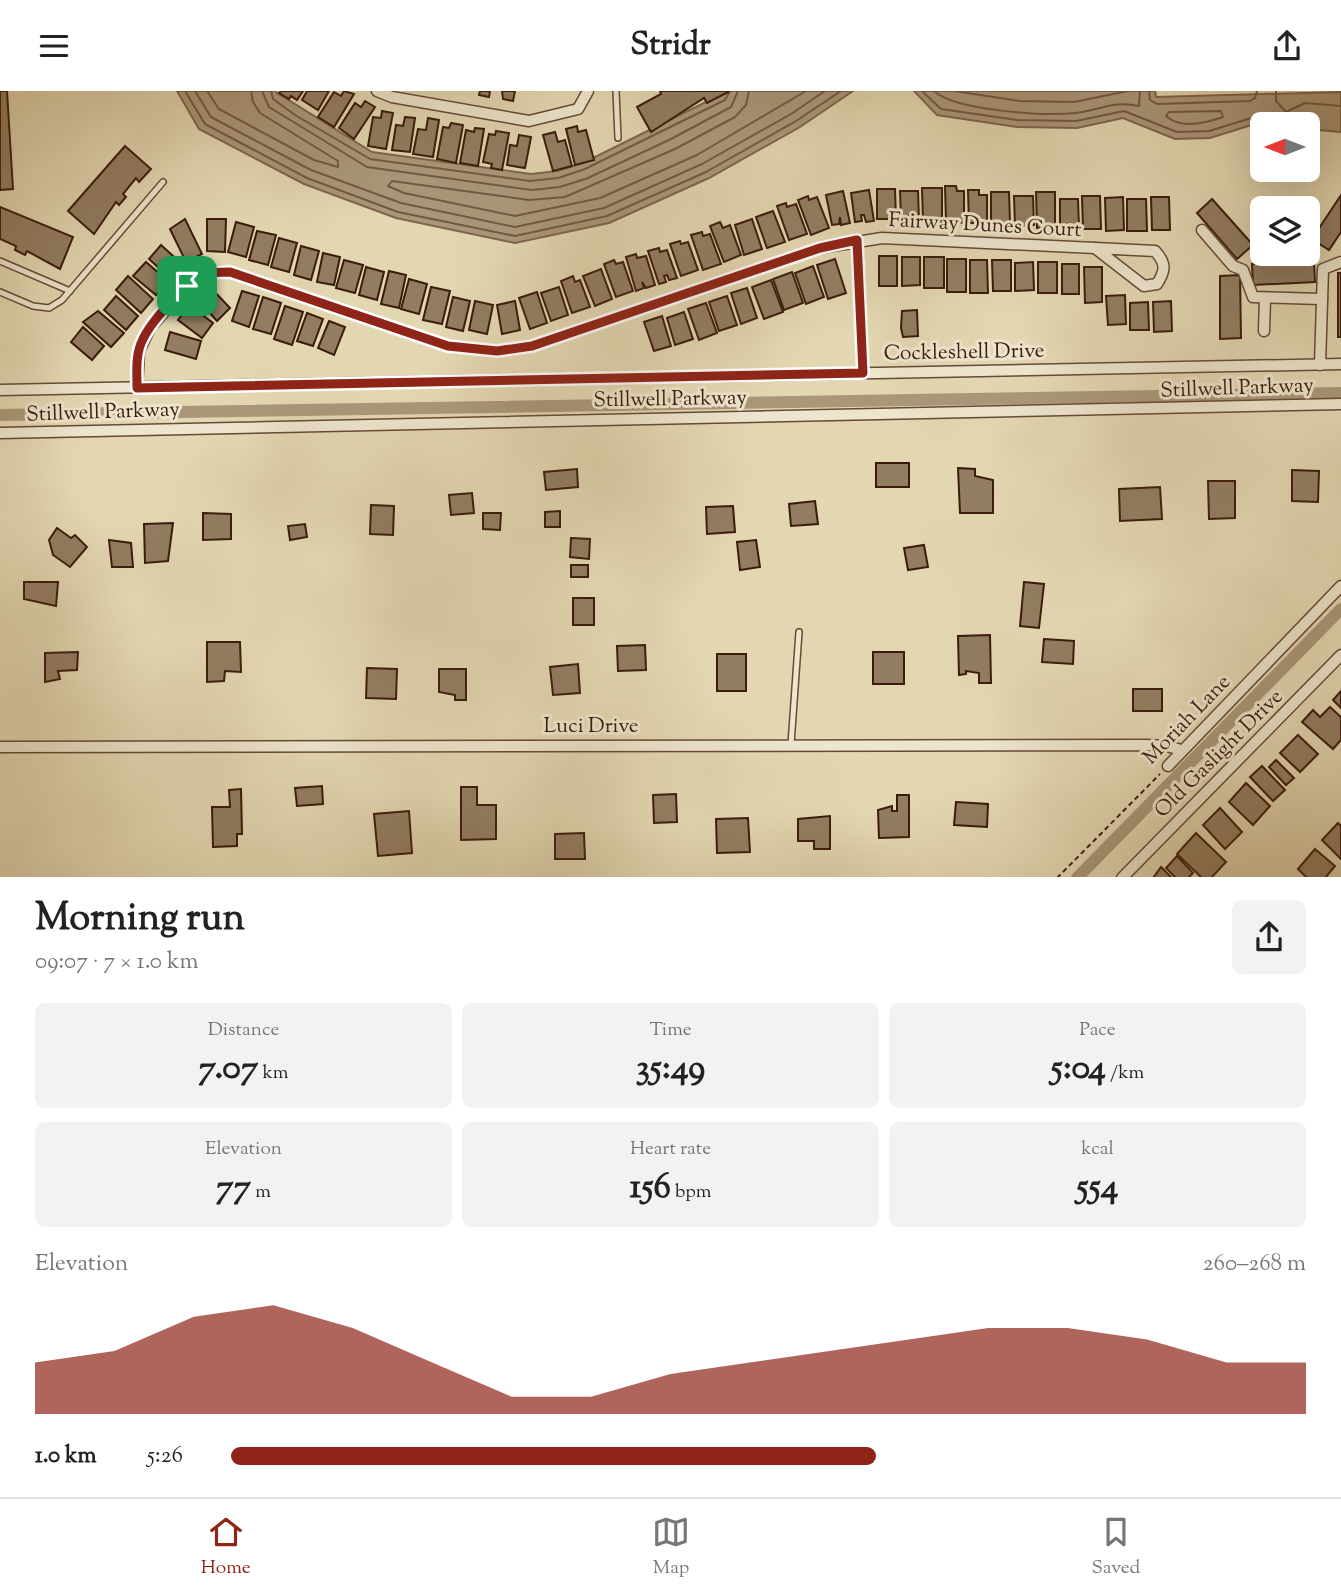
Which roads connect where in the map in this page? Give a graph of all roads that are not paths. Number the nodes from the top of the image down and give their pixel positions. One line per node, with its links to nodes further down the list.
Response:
1 (377, 91): 2 (street)
2 (588, 91)
3 (616, 91): 4 (lane)
4 (618, 138)
5 (163, 182): 11 (lane)
6 (1202, 230): 13 (street)
7 (857, 240): 8 (street, Fairway Dunes Court); 18 (street); 19 (street, Fairway Dunes Court)
8 (1094, 249): 8 (street, Fairway Dunes Court)
9 (0, 261): 11 (lane)
10 (1341, 262): 14 (street)
11 (69, 291): 12 (lane)
12 (0, 292)
13 (1265, 298): 14 (street); 15 (street)
14 (1322, 299): 17 (street)
15 (1264, 331)
16 (1341, 364): 17 (street, Cockleshell Drive)
17 (1320, 365): 18 (street, Cockleshell Drive)
18 (863, 373): 19 (street, Cockleshell Drive)
19 (137, 388): 20 (street, Cockleshell Drive)
20 (0, 390)
21 (1341, 404): 22 (street, Stillwell Parkway)
22 (0, 433)
23 (1341, 586): 28 (street, Moriah Lane)
24 (799, 632): 26 (lane)
25 (1341, 655): 30 (street, Old Gaslight Drive)
26 (791, 744): 27 (street, Luci Drive); 28 (street, Luci Drive)
27 (0, 747)
28 (1181, 750): 29 (street, Moriah Lane)
29 (1168, 766)
30 (1122, 877)

